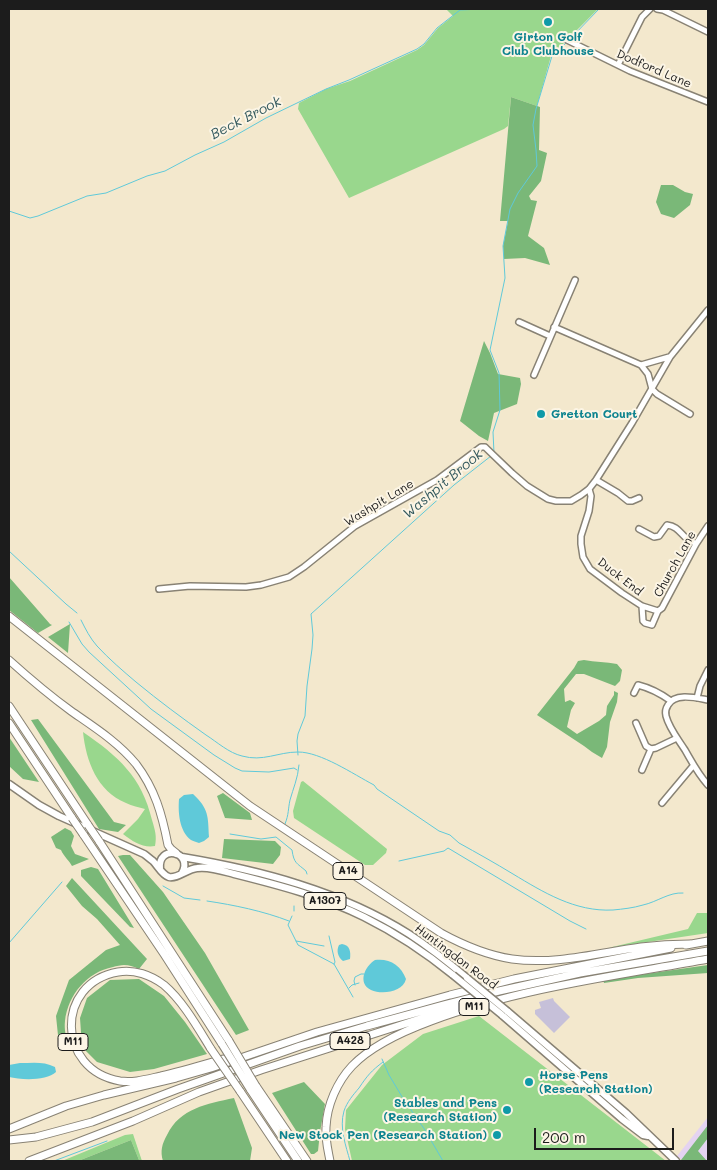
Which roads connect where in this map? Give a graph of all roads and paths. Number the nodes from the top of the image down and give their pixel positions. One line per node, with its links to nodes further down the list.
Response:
1 (650, 9): 5 (street)
2 (657, 9): 3 (street)
3 (708, 32)
4 (567, 40): 5 (street, Dodford Lane)
5 (618, 64): 6 (street, Dodford Lane)
6 (708, 102)
7 (575, 280): 10 (street)
8 (708, 310): 12 (street)
9 (519, 322): 11 (street)
10 (554, 328): 11 (street); 13 (street)
11 (550, 336): 14 (street)
12 (670, 357): 13 (street); 15 (street)
13 (641, 365): 15 (street)
14 (534, 375)
15 (652, 389): 16 (street); 17 (street)
16 (690, 414)
17 (596, 480): 18 (street); 19 (street)
18 (589, 489): 23 (street, Washpit Lane); 24 (street, Duck End)
19 (639, 498)
20 (708, 526): 22 (street, Church Lane)
21 (639, 529): 22 (street)
22 (696, 544): 25 (street, Church Lane)
23 (159, 589)
24 (642, 606): 25 (street, Duck End); 25 (street)
25 (658, 611)
26 (9, 616): 49 (highway, A14)
27 (9, 660): 44 (highway)
28 (708, 670): 30 (street)
29 (634, 693): 32 (street)
30 (697, 698): 31 (street); 32 (street)
31 (708, 700)
32 (671, 701): 36 (street)
33 (9, 706): 54 (highway, bridge)
34 (9, 722): 54 (highway, bridge)
35 (636, 724): 37 (street)
36 (677, 738): 37 (street); 38 (street)
37 (651, 749): 39 (street)
38 (693, 766): 41 (street); 42 (street)
39 (642, 770)
40 (9, 784): 43 (main road)
41 (708, 785)
42 (662, 803)
43 (144, 854): 45 (main road); 46 (main road)
44 (179, 855): 45 (main road); 47 (main road); 53 (main road, Huntingdon Road / A1307, bridge)
45 (164, 856): 46 (main road)
46 (160, 869): 47 (main road)
47 (181, 874): 53 (main road, Huntingdon Road / A1307, bridge)
48 (708, 941): 49 (highway, A14)
49 (690, 944): 55 (highway, A14)
50 (708, 951): 52 (highway)
51 (708, 959): 65 (highway, M11)
52 (500, 991): 56 (highway); 58 (highway, A428)
53 (504, 1013): 66 (main road, Huntingdon Road / A1307)
54 (225, 1042): 57 (highway, bridge)
55 (275, 1046): 59 (highway); 62 (highway, M11, bridge)
56 (300, 1046): 58 (highway, A428); 60 (highway)
57 (253, 1087): 63 (highway); 64 (highway)
58 (199, 1092): 61 (highway, A428)
59 (9, 1129)
60 (10, 1140)
61 (29, 1161)
62 (287, 1161)
63 (298, 1161)
64 (307, 1161)
65 (330, 1161)
66 (676, 1161)

